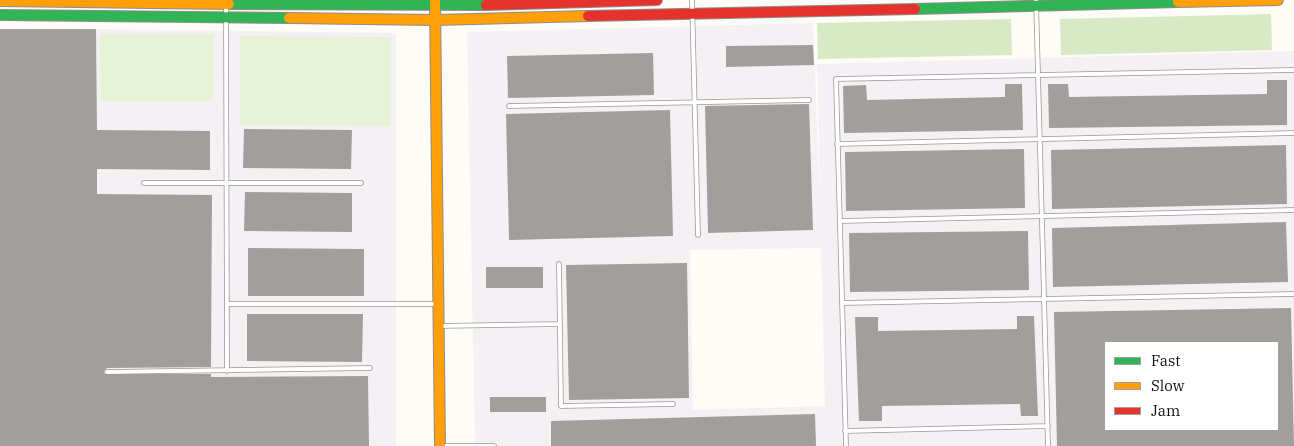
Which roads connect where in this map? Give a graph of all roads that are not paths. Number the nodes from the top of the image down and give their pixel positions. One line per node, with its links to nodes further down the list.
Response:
1 (658, 0): 7 (main road)
2 (692, 0): 11 (lane)
3 (1278, 0): 10 (main road)
4 (0, 1): 5 (main road)
5 (34, 1): 8 (main road)
6 (258, 1): 8 (main road); 9 (main road)
7 (576, 1): 9 (main road)
8 (226, 2): 13 (lane)
9 (435, 3): 14 (main road)
10 (1037, 3): 11 (main road); 16 (lane)
11 (693, 14): 14 (main road); 18 (lane)
12 (0, 15): 13 (main road)
13 (226, 17): 14 (main road); 24 (lane)
14 (436, 20): 34 (main road)
15 (1294, 70): 16 (lane)
16 (1039, 76): 21 (lane); 22 (lane)
17 (809, 100): 18 (lane)
18 (695, 103): 19 (lane); 29 (lane)
19 (509, 106)
20 (1294, 133): 21 (lane)
21 (1040, 139): 22 (lane); 27 (lane)
22 (838, 144): 28 (lane)
23 (144, 183): 24 (lane)
24 (226, 183): 25 (lane); 33 (lane)
25 (361, 183)
26 (1294, 210): 27 (lane)
27 (1042, 216): 28 (lane); 32 (lane)
28 (840, 221): 35 (lane)
29 (698, 235)
30 (559, 264): 36 (lane)
31 (1294, 294): 32 (lane)
32 (1045, 299): 35 (lane); 42 (lane)
33 (227, 304): 34 (lane); 39 (lane)
34 (438, 304): 37 (main road)
35 (842, 304): 43 (lane)
36 (559, 324): 37 (lane); 41 (lane)
37 (439, 326): 44 (main road)
38 (370, 368): 39 (lane)
39 (228, 371): 40 (lane)
40 (107, 372)
41 (673, 404)
42 (1048, 426): 43 (lane); 47 (lane)
43 (845, 431): 46 (lane)
44 (440, 446): 45 (lane)
45 (494, 446)
46 (846, 446)
47 (1048, 446)

